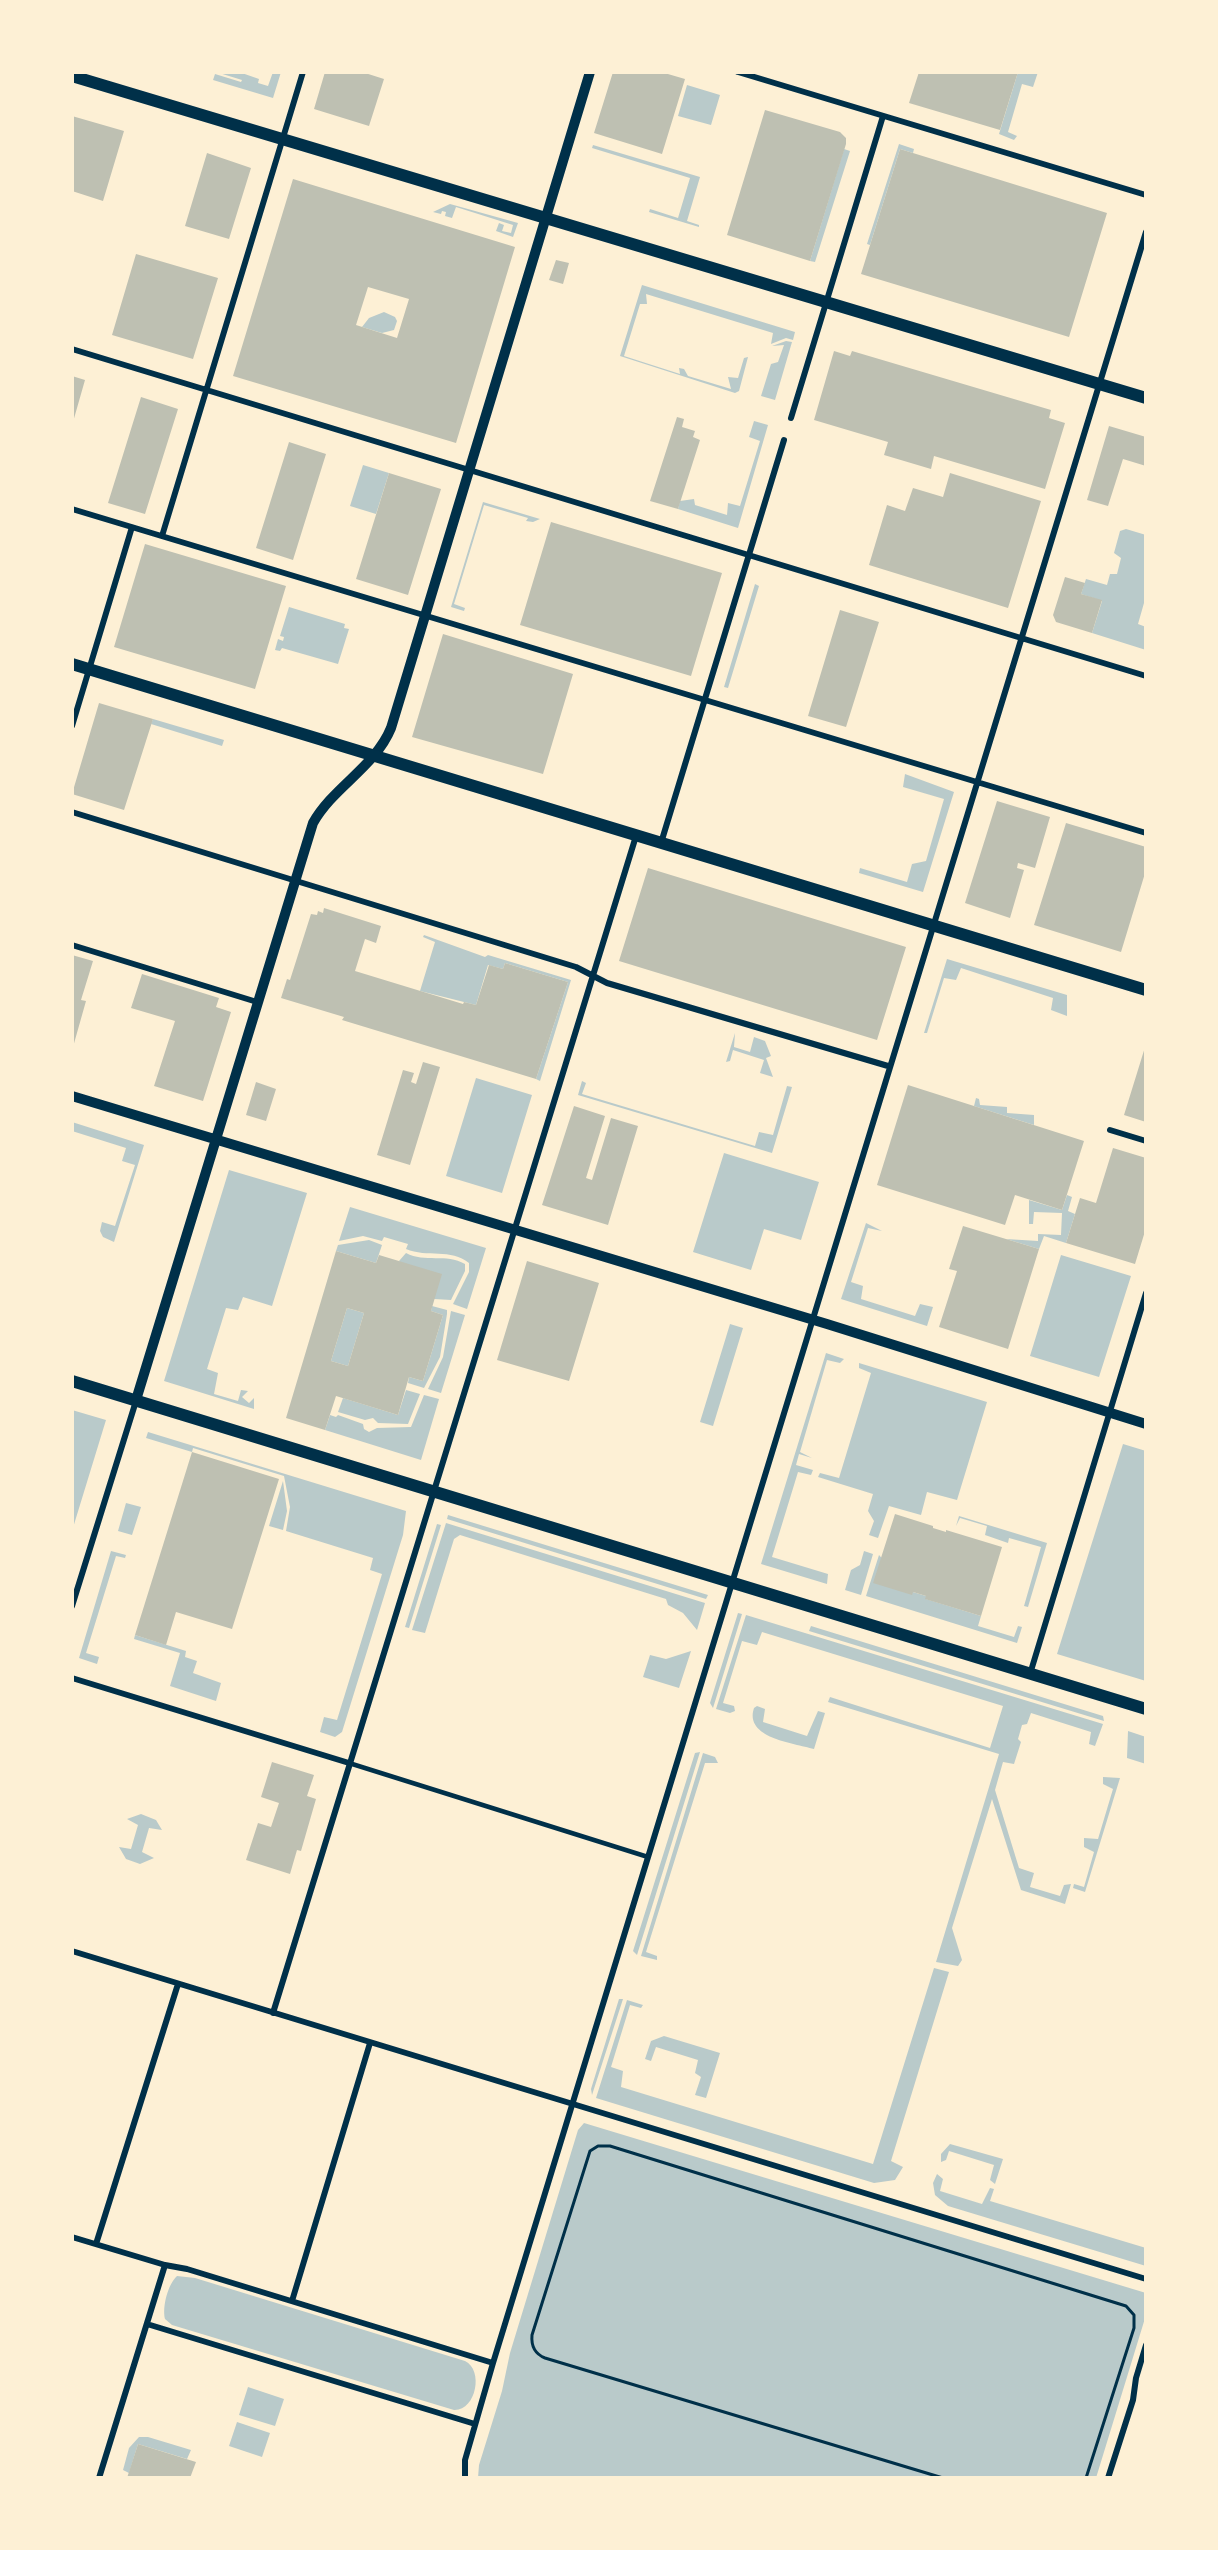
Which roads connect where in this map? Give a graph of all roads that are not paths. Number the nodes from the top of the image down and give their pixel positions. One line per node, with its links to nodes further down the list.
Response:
1 (303, 72): 6 (street)
2 (590, 72): 8 (street)
3 (738, 72): 5 (street)
4 (72, 76): 6 (main road)
5 (883, 116): 7 (street); 10 (street)
6 (282, 138): 8 (main road); 13 (street)
7 (1146, 195)
8 (545, 219): 10 (main road); 17 (street)
9 (1146, 232): 12 (street)
10 (826, 304): 12 (main road); 15 (street)
11 (72, 350): 13 (street)
12 (1101, 384): 14 (main road); 23 (street)
13 (206, 390): 17 (street); 20 (street)
14 (1146, 398)
15 (791, 418)
16 (784, 440): 21 (street)
17 (469, 470): 21 (street); 22 (street)
18 (72, 509): 19 (street)
19 (132, 527): 20 (street); 25 (street)
20 (162, 536): 22 (street)
21 (749, 555): 23 (street); 27 (street)
22 (425, 614): 27 (street); 29 (street)
23 (1022, 638): 26 (street); 30 (street)
24 (72, 664): 25 (main road)
25 (89, 669): 28 (street); 29 (main road)
26 (1146, 676)
27 (706, 699): 30 (street); 34 (street)
28 (72, 726)
29 (375, 756): 33 (main road); 35 (street)
30 (978, 782): 32 (street); 36 (street)
31 (72, 812): 35 (street)
32 (1146, 833)
33 (636, 836): 34 (main road); 38 (street)
34 (661, 843): 36 (main road)
35 (295, 880): 38 (street); 40 (street)
36 (933, 926): 39 (main road); 41 (street)
37 (72, 945): 40 (street)
38 (593, 975): 41 (street); 46 (street)
39 (1146, 990)
40 (257, 1002): 44 (street)
41 (888, 1066): 48 (street)
42 (72, 1096): 44 (street)
43 (1110, 1130): 45 (street)
44 (215, 1140): 46 (street); 50 (street)
45 (1146, 1141)
46 (514, 1230): 48 (street); 53 (street)
47 (1146, 1293): 51 (street)
48 (811, 1319): 51 (street); 54 (street)
49 (72, 1381): 50 (main road)
50 (136, 1400): 53 (main road); 55 (street)
51 (1109, 1413): 52 (street); 56 (street)
52 (1146, 1424)
53 (434, 1491): 54 (main road); 59 (street)
54 (731, 1582): 56 (main road); 60 (street)
55 (72, 1606)
56 (1030, 1674): 58 (main road)
57 (72, 1678): 59 (street)
58 (1146, 1709)
59 (349, 1762): 60 (lane); 63 (street)
60 (648, 1857): 65 (street)
61 (72, 1951): 62 (street)
62 (178, 1984): 63 (street); 67 (street)
63 (273, 2013): 64 (street)
64 (370, 2043): 65 (street); 70 (street)
65 (572, 2105): 69 (street); 73 (street)
66 (72, 2237): 67 (street)
67 (96, 2244): 68 (street)
68 (165, 2265): 70 (street); 71 (street)
69 (1146, 2279)
70 (292, 2301): 73 (street)
71 (147, 2325): 74 (street); 75 (street)
72 (1146, 2345): 77 (street)
73 (493, 2363): 74 (street)
74 (475, 2424): 76 (street)
75 (99, 2478)
76 (465, 2478)
77 (1108, 2478)

